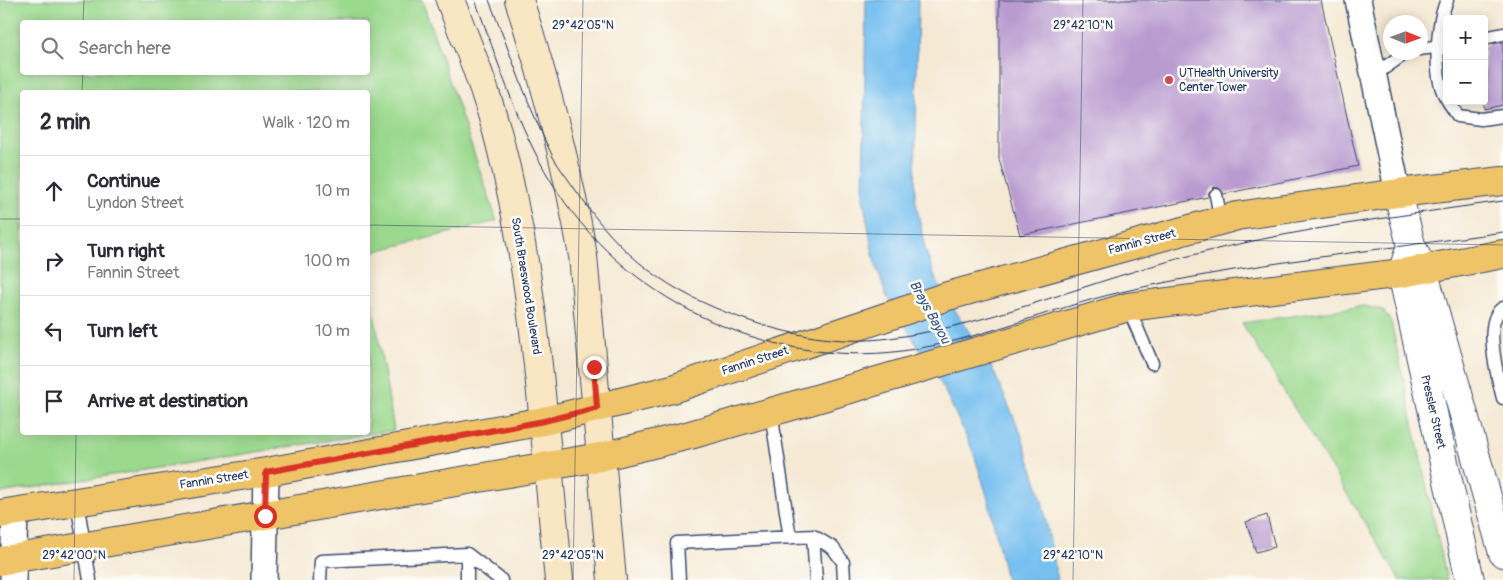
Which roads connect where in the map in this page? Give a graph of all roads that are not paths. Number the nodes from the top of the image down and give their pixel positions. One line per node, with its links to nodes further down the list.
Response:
1 (450, 0): 27 (main road, South Braeswood Boulevard)
2 (519, 0): 25 (main road)
3 (1358, 0): 10 (street, Pressler Street)
4 (1447, 0): 7 (lane)
5 (1503, 34): 6 (lane)
6 (1488, 37)
7 (1442, 46): 8 (lane); 11 (lane)
8 (1428, 48)
9 (1396, 60): 10 (lane)
10 (1374, 75): 17 (street, Pressler Street)
11 (1443, 93)
12 (1451, 105): 13 (lane)
13 (1503, 116)
14 (1503, 175): 16 (main road)
15 (1503, 181): 16 (main road, Fannin Street)
16 (1458, 186): 17 (main road, Fannin Street)
17 (1398, 192): 19 (street, Pressler Street); 25 (main road, Fannin Street)
18 (1503, 254): 19 (main road)
19 (1412, 271): 20 (main road); 31 (street); 33 (street, Pressler Street)
20 (1128, 307): 23 (lane); 26 (main road)
21 (1503, 308): 22 (lane)
22 (1498, 353): 24 (lane)
23 (1152, 363)
24 (1503, 398)
25 (597, 408): 27 (main road, Fannin Street); 28 (main road)
26 (771, 412): 28 (main road); 37 (lane)
27 (544, 421): 29 (main road, South Braeswood Boulevard); 30 (main road, Fannin Street)
28 (600, 457): 29 (main road); 48 (main road)
29 (548, 466): 35 (main road); 47 (main road, South Braeswood Boulevard)
30 (266, 472): 32 (main road, Fannin Street); 35 (street)
31 (1489, 500): 33 (street); 39 (street)
32 (76, 502): 34 (main road, Fannin Street); 38 (lane)
33 (1454, 508): 52 (street, Pressler Street)
34 (7, 512): 41 (street)
35 (265, 516): 38 (main road); 43 (street)
36 (813, 536): 37 (lane); 50 (lane); 51 (lane)
37 (790, 538): 49 (lane)
38 (84, 546): 41 (main road); 42 (lane)
39 (1503, 553)
40 (467, 554): 44 (lane); 45 (lane); 46 (lane)
41 (9, 566)
42 (90, 580)
43 (264, 580)
44 (320, 580)
45 (467, 580)
46 (501, 580)
47 (559, 580)
48 (612, 580)
49 (679, 580)
50 (816, 580)
51 (844, 580)
52 (1470, 580)

